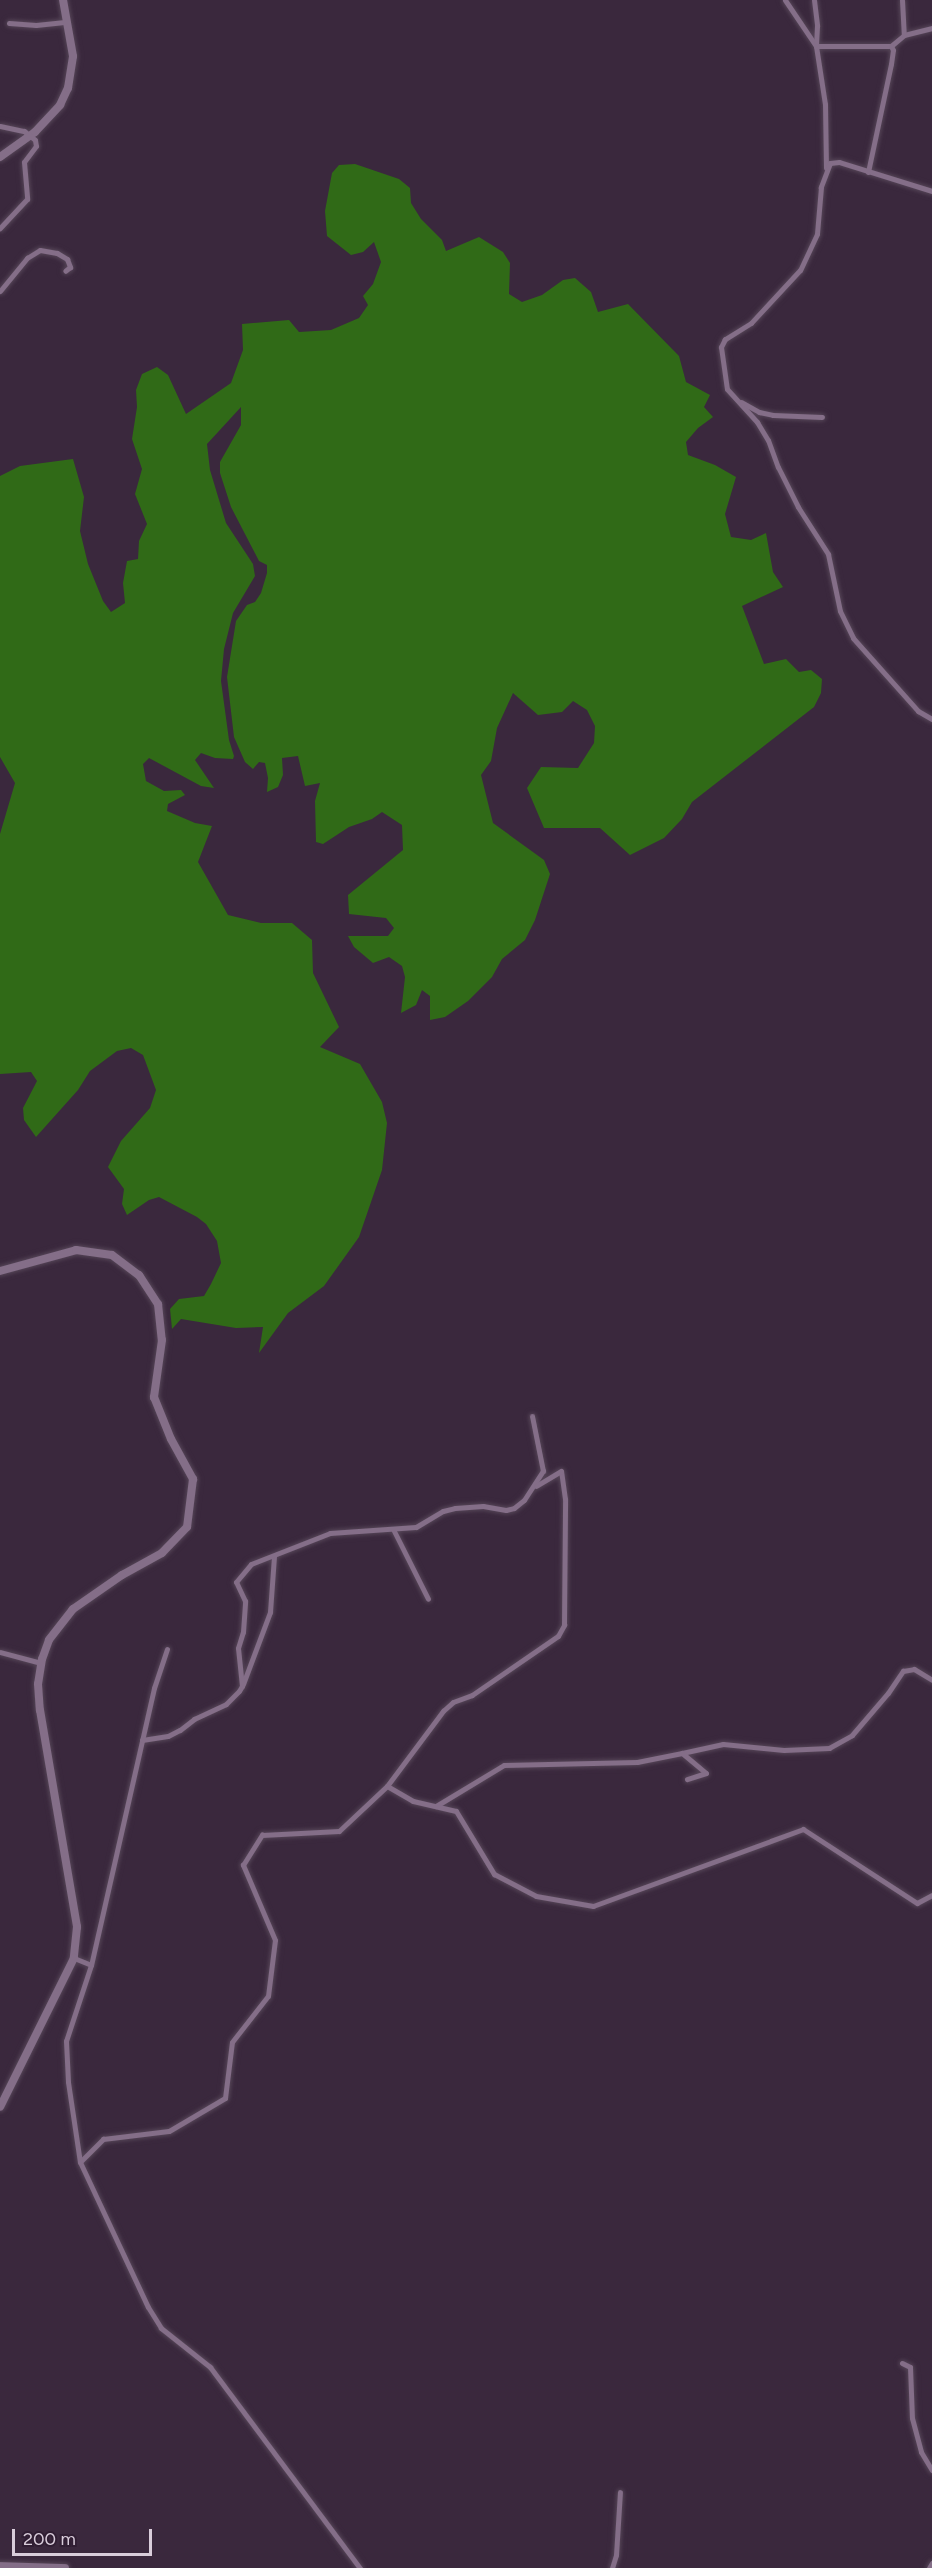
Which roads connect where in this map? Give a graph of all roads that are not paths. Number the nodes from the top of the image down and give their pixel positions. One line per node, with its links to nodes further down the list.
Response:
1 (63, 0): 5 (main road)
2 (785, 0): 9 (street)
3 (814, 0): 9 (street)
4 (902, 0): 8 (street)
5 (67, 22): 6 (street); 12 (main road)
6 (9, 23)
7 (932, 28): 8 (street)
8 (904, 35): 10 (street)
9 (816, 46): 10 (street); 14 (street)
10 (891, 46): 15 (street)
11 (0, 126): 12 (street)
12 (30, 135): 13 (main road); 17 (street)
13 (0, 157)
14 (826, 169): 15 (street); 20 (street)
15 (868, 172): 16 (street)
16 (932, 191)
17 (0, 228)
18 (65, 271): 19 (street)
19 (0, 291)
20 (737, 400): 21 (street); 23 (street)
21 (759, 412): 22 (street); 23 (street)
22 (822, 417)
23 (757, 423): 24 (street)
24 (932, 720)
25 (0, 1271): 35 (main road)
26 (532, 1416): 27 (street)
27 (534, 1487): 28 (street); 41 (street)
28 (393, 1528): 29 (street); 32 (street)
29 (283, 1554): 30 (street); 31 (street)
30 (274, 1556): 31 (street); 37 (street)
31 (274, 1568): 37 (street)
32 (428, 1599)
33 (167, 1649): 38 (street)
34 (0, 1652): 35 (street)
35 (41, 1664): 44 (main road)
36 (932, 1680): 39 (street)
37 (242, 1686): 38 (street)
38 (142, 1740): 45 (street)
39 (682, 1753): 40 (street); 42 (street)
40 (687, 1779)
41 (387, 1786): 42 (street); 47 (street)
42 (436, 1806): 43 (street)
43 (932, 1895)
44 (74, 1958): 45 (street); 46 (main road)
45 (91, 1965): 47 (street)
46 (0, 2107)
47 (80, 2162): 54 (street)
48 (902, 2363): 49 (street)
49 (932, 2470)
50 (620, 2492): 55 (street)
51 (932, 2563): 56 (street)
52 (0, 2566): 53 (main road)
53 (65, 2568)
54 (360, 2568)
55 (612, 2568)
56 (929, 2568)

